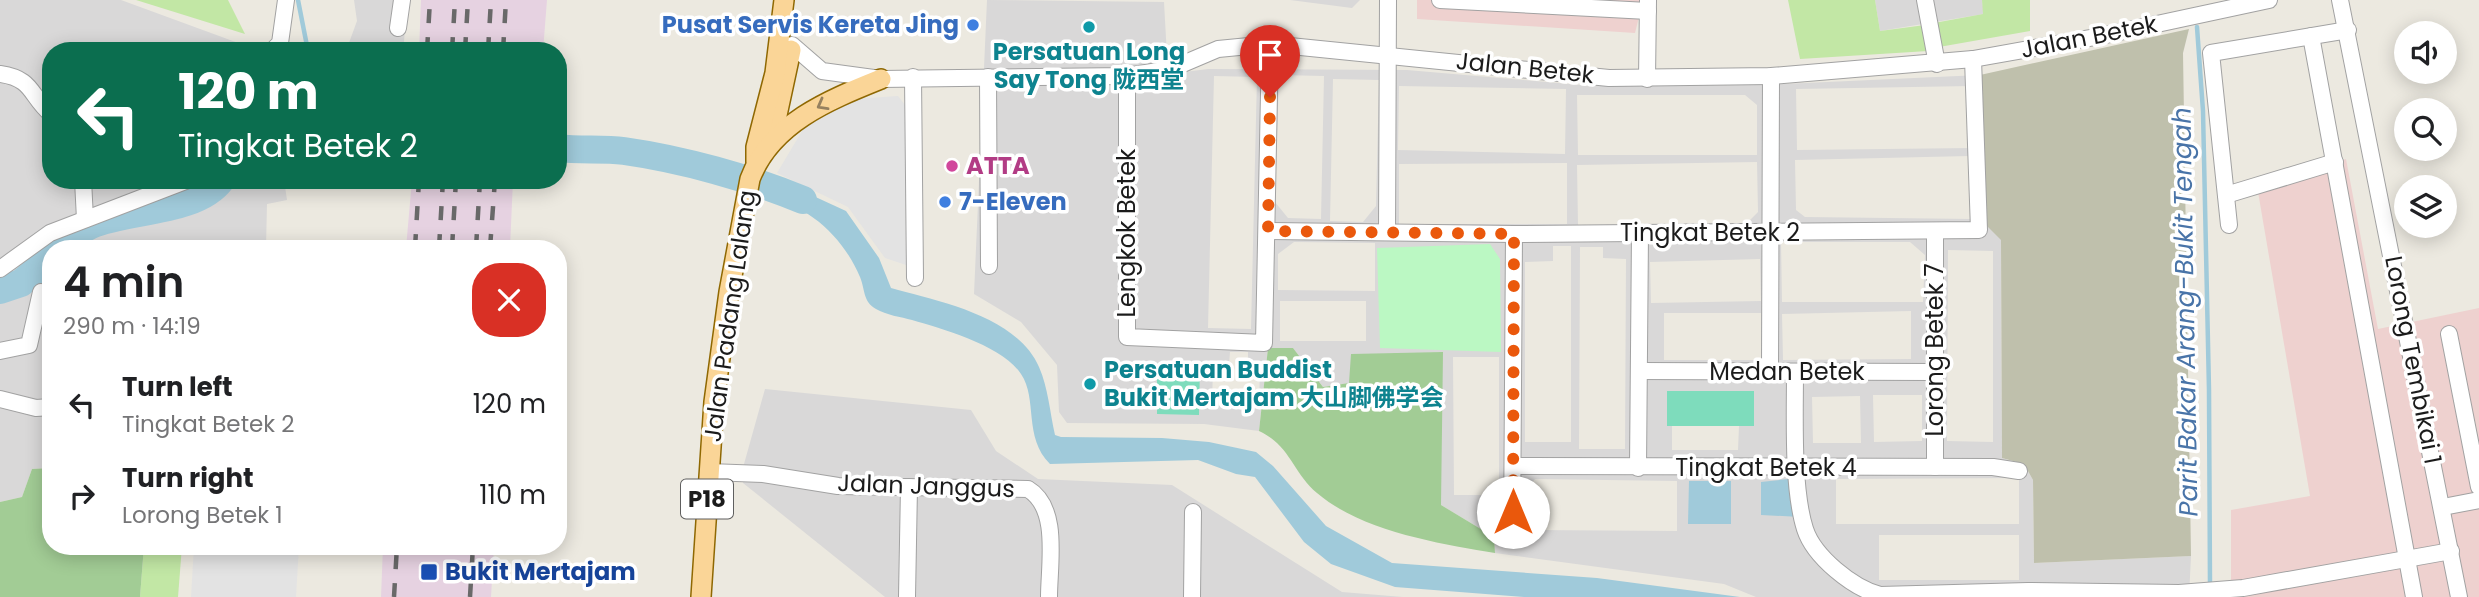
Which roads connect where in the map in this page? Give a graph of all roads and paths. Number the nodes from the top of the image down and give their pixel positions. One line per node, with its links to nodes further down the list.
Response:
1 (286, 0): 14 (street)
2 (402, 0): 11 (street)
3 (784, 0): 30 (main road, Jalan Padang Lalang / P18)
4 (796, 0): 16 (main road, P18)
5 (1388, 0): 17 (street)
6 (1440, 0): 10 (street)
7 (1926, 0): 19 (street)
8 (2269, 0): 18 (street, Jalan Betek)
9 (2340, 0): 12 (street, Lorong Tembikai 1)
10 (1648, 6): 26 (street)
11 (398, 28)
12 (2348, 30): 13 (street); 63 (street, Lorong Tembikai 1)
13 (2311, 36): 29 (street); 33 (street)
14 (280, 42)
15 (1270, 44): 17 (street, Jalan Betek); 21 (street, Jalan Betek); 36 (street)
16 (792, 45): 25 (street, Jalan Betek); 28 (main road, P18)
17 (1390, 53): 26 (street, Jalan Betek); 37 (street)
18 (1973, 59): 19 (street, Jalan Betek); 40 (street, Tingkat Betek 2)
19 (1937, 64): 22 (street, Jalan Betek)
20 (0, 74): 27 (street)
21 (1127, 76): 24 (street, Jalan Betek); 36 (street, Lengkok Betek)
22 (1771, 76): 26 (street, Jalan Betek); 39 (street)
23 (913, 77): 24 (street, Jalan Betek); 25 (street, Jalan Betek); 44 (street)
24 (988, 77): 42 (street)
25 (881, 79): 28 (main road, Jalan Padang Lalang, one-way to 28)
26 (1647, 79)
27 (42, 102)
28 (771, 145): 30 (main road, Jalan Padang Lalang / P18)
29 (2335, 162): 33 (street); 67 (street)
30 (755, 165): 59 (main road, Jalan Padang Lalang / P18)
31 (83, 189): 34 (street)
32 (164, 189): 34 (street)
33 (2226, 195): 35 (street)
34 (85, 219): 43 (street)
35 (2229, 225)
36 (1268, 231): 37 (street, Tingkat Betek 2)
37 (1387, 232): 41 (street, Tingkat Betek 2)
38 (1640, 233): 39 (street, Tingkat Betek 2); 41 (street, Tingkat Betek 2); 48 (street)
39 (1770, 233): 40 (street, Tingkat Betek 2); 49 (street)
40 (1935, 233): 51 (street, Lorong Betek 7)
41 (1514, 234): 54 (street)
42 (989, 266)
43 (0, 269)
44 (915, 278)
45 (40, 292): 47 (street)
46 (2449, 334): 61 (street, Lorong Tembikai 1)
47 (0, 351)
48 (1639, 371): 49 (street, Medan Betek); 57 (street)
49 (1770, 371): 50 (street, Medan Betek)
50 (1795, 372): 51 (street, Medan Betek); 55 (street)
51 (1935, 372): 56 (street, Lorong Betek 7)
52 (0, 399): 53 (street)
53 (42, 408)
54 (1513, 466): 57 (street, Tingkat Betek 4); 65 (street)
55 (1797, 467): 56 (street, Tingkat Betek 4); 57 (street, Tingkat Betek 4); 68 (street)
56 (1936, 467): 58 (street, Tingkat Betek 4)
57 (1638, 468)
58 (2019, 471)
59 (709, 472): 60 (street, Jalan Janggus); 69 (main road, Jalan Padang Lalang / P18)
60 (909, 487): 70 (street); 71 (street, Jalan Janggus)
61 (2479, 487)
62 (2479, 499): 63 (street)
63 (2442, 507): 66 (street, Lorong Tembikai 1)
64 (1193, 512): 72 (street)
65 (1513, 535)
66 (2451, 551): 67 (street); 74 (street, Lorong Tembikai 1)
67 (2407, 559): 68 (street); 73 (street)
68 (2243, 592)
69 (701, 597)
70 (907, 597)
71 (1049, 597)
72 (1192, 597)
73 (2414, 597)
74 (2459, 597)

